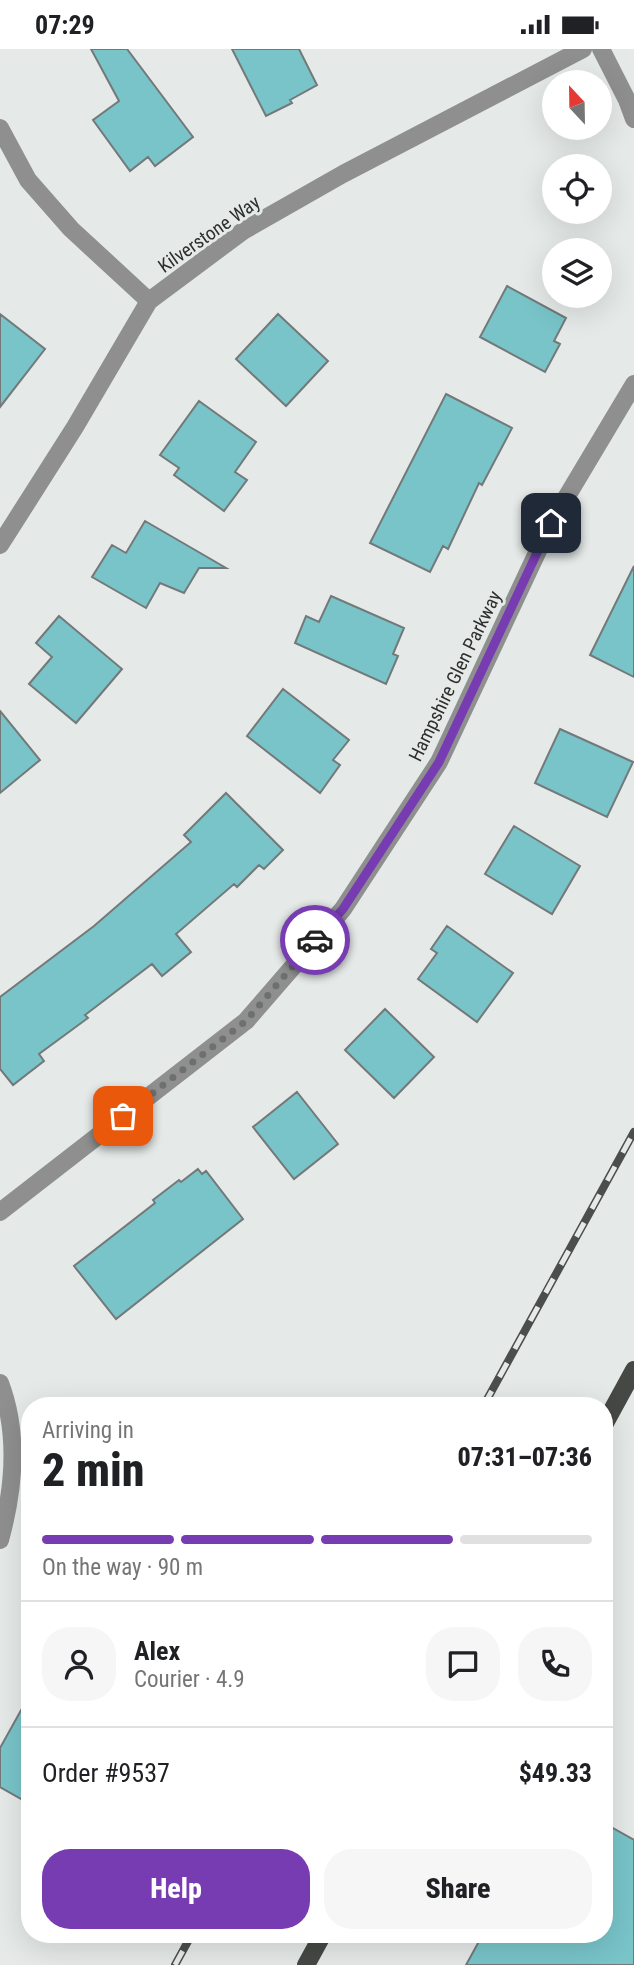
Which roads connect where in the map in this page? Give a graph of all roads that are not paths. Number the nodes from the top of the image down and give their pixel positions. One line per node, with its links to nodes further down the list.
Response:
1 (583, 49): 5 (street, Kilverstone Way)
2 (601, 49): 3 (street)
3 (634, 119)
4 (0, 128): 5 (street)
5 (149, 301): 7 (street, Kilverstone Way)
6 (634, 384): 8 (street, Hampshire Glen Parkway)
7 (0, 545)
8 (0, 1212)
9 (634, 1370): 11 (main road)
10 (0, 1383): 12 (street)
11 (613, 1408)
12 (0, 1540)
13 (318, 1943): 14 (main road)
14 (306, 1965)

